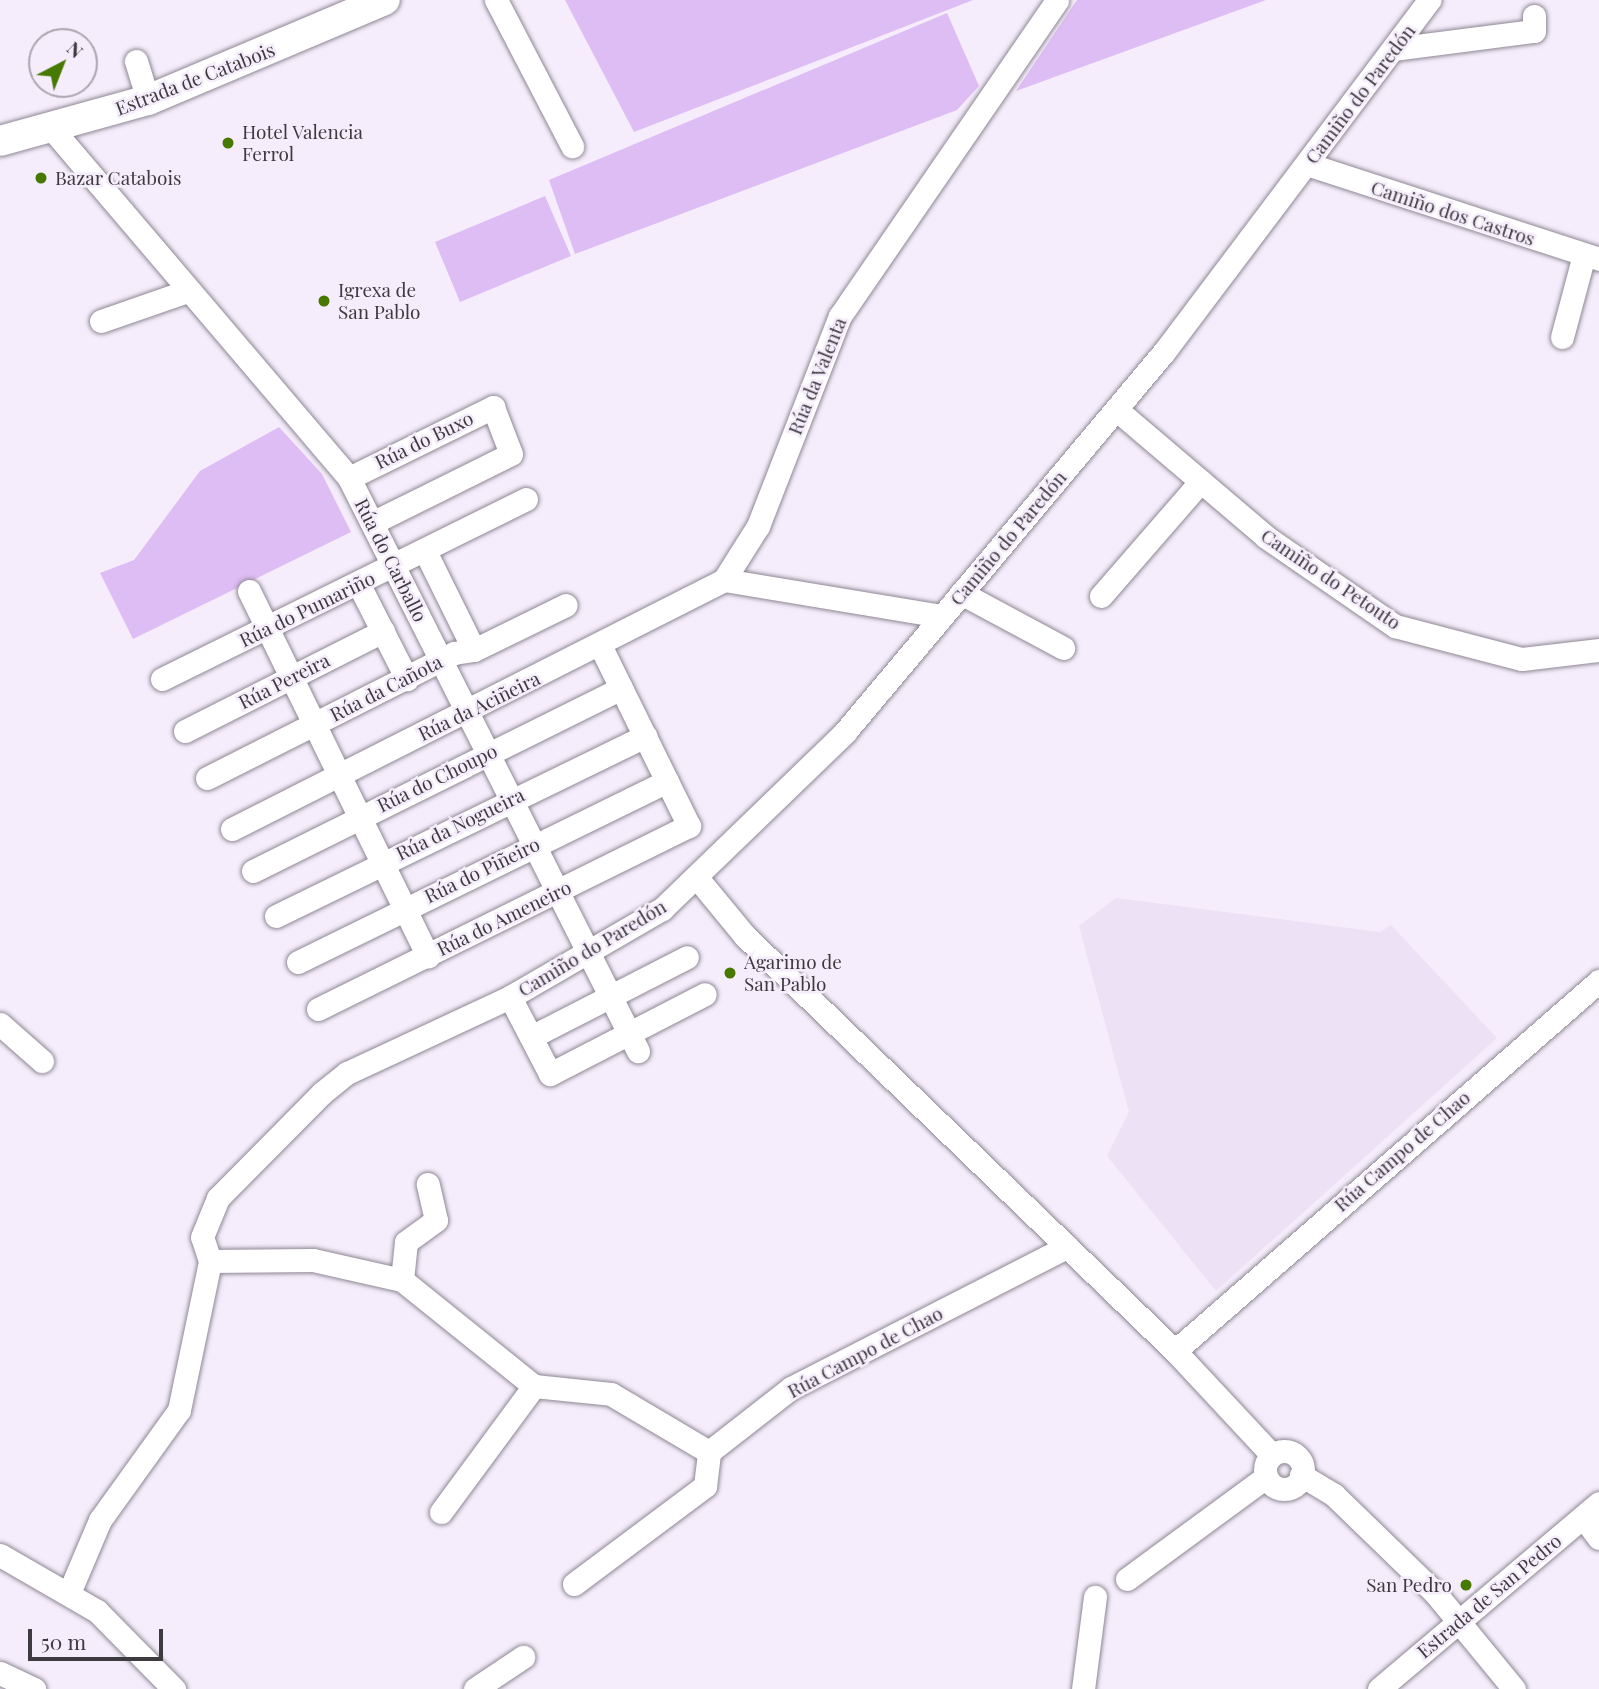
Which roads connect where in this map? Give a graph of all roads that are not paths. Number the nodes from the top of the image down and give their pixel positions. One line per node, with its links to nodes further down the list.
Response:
1 (385, 0): 8 (main road, Estrada de Catabois)
2 (496, 0): 11 (street)
3 (1056, 0): 24 (street, Rúa da Valenta)
4 (1429, 0): 6 (street, Camiño do Paredón)
5 (1534, 16): 6 (street)
6 (1393, 49): 12 (street, Camiño do Paredón)
7 (136, 61): 8 (street)
8 (148, 100): 9 (main road, Estrada de Catabois)
9 (53, 130): 10 (main road, Estrada de Catabois); 14 (street, Rúa do Carballo)
10 (0, 141)
11 (572, 146)
12 (1307, 164): 13 (street, Camiño dos Castros); 17 (street, Camiño do Paredón)
13 (1592, 257): 16 (street)
14 (187, 291): 15 (street); 18 (street, Rúa do Carballo)
15 (101, 321)
16 (1562, 337)
17 (1117, 410): 19 (street, Camiño do Petouto); 27 (street, Camiño do Paredón)
18 (349, 478): 21 (street, Rúa do Carballo); 21 (street, Rúa do Buxo)
19 (1201, 481): 28 (street); 36 (street, Camiño do Petouto)
20 (526, 499): 22 (street, Rúa do Pumariño)
21 (372, 523): 23 (street, Rúa do Carballo)
22 (425, 551): 23 (street, Rúa do Pumariño); 35 (street)
23 (394, 568): 25 (street, Rúa do Pumariño); 37 (street, Rúa do Carballo)
24 (724, 580): 30 (street); 33 (street, Rúa da Aciñeira)
25 (358, 583): 31 (street, Rúa do Pumariño); 32 (street, Rúa do Carballo)
26 (249, 591): 31 (street)
27 (961, 593): 30 (street, Camiño do Paredón); 34 (street)
28 (1101, 596)
29 (566, 605): 35 (street, Rúa da Cañota)
30 (942, 616): 56 (street, Camiño do Paredón)
31 (268, 628): 38 (street); 39 (street, Rúa do Pumariño)
32 (383, 631): 38 (street, Rúa Pereira); 40 (street, Rúa do Carballo)
33 (601, 647): 41 (street); 42 (street, Rúa da Aciñeira)
34 (1063, 648)
35 (474, 650): 37 (street, Rúa da Cañota)
36 (1599, 650)
37 (441, 660): 40 (street, Rúa da Cañota); 42 (street, Rúa do Carballo)
38 (291, 677): 43 (street); 44 (street, Rúa Pereira)
39 (162, 679)
40 (407, 679): 43 (street, Rúa da Cañota)
41 (621, 688): 45 (street); 46 (street, Rúa do Choupo)
42 (467, 710): 46 (street, Rúa do Carballo); 47 (street, Rúa da Aciñeira)
43 (314, 725): 47 (street); 48 (street, Rúa da Cañota)
44 (185, 731)
45 (645, 736): 49 (street); 50 (street, Rúa da Nogueira)
46 (488, 752): 50 (street, Rúa do Carballo); 51 (street, Rúa do Choupo)
47 (340, 776): 51 (street); 52 (street, Rúa da Aciñeira)
48 (207, 778)
49 (667, 781): 53 (street, Rúa do Piñeiro); 57 (street, Rúa do Ameneiro)
50 (511, 798): 53 (street, Rúa do Carballo); 54 (street, Rúa da Nogueira)
51 (359, 816): 54 (street); 55 (street, Rúa do Choupo)
52 (232, 829)
53 (534, 844): 57 (street, Rúa do Carballo); 58 (street, Rúa do Piñeiro)
54 (382, 863): 58 (street); 59 (street, Rúa da Nogueira)
55 (253, 871)
56 (698, 879): 60 (street, Camiño do Paredón); 74 (street)
57 (558, 892): 60 (street, Rúa do Carballo); 61 (street, Rúa do Ameneiro)
58 (405, 909): 61 (street); 63 (street, Rúa do Piñeiro)
59 (276, 916)
60 (587, 954): 66 (street, Rúa do Carballo); 67 (street, Camiño do Paredón)
61 (428, 956): 68 (street, Rúa do Ameneiro)
62 (687, 957): 66 (street)
63 (298, 962)
64 (1599, 981): 77 (street, Rúa Campo de Chao)
65 (705, 994): 71 (street, Camiño do Paredón)
66 (611, 996): 70 (street); 71 (street, Rúa do Carballo)
67 (510, 997): 70 (street, Camiño do Paredón); 75 (street, Camiño do Paredón)
68 (318, 1009)
69 (0, 1024): 72 (street)
70 (531, 1037): 71 (street, Camiño do Paredón)
71 (633, 1042)
72 (42, 1061)
73 (428, 1184): 76 (street)
74 (1067, 1247): 77 (street); 79 (street, Rúa Campo de Chao)
75 (211, 1261): 76 (street); 89 (street)
76 (402, 1280): 78 (street)
77 (1175, 1351): 80 (street)
78 (534, 1386): 79 (street); 84 (street)
79 (709, 1452): 88 (street)
80 (1272, 1455): 81 (street); 82 (street)
81 (1301, 1475): 82 (street); 91 (street)
82 (1266, 1477): 87 (street)
83 (1591, 1510): 85 (street); 91 (street, Estrada de San Pedro)
84 (442, 1512)
85 (1599, 1538)
86 (0, 1555): 89 (street)
87 (1127, 1579)
88 (574, 1584)
89 (69, 1593): 95 (street)
90 (1095, 1597): 97 (street)
91 (1460, 1621): 98 (street, Estrada de San Pedro); 99 (street)
92 (523, 1657): 96 (street)
93 (0, 1673): 94 (street)
94 (34, 1689)
95 (174, 1689)
96 (475, 1689)
97 (1083, 1689)
98 (1379, 1689)
99 (1514, 1689)

